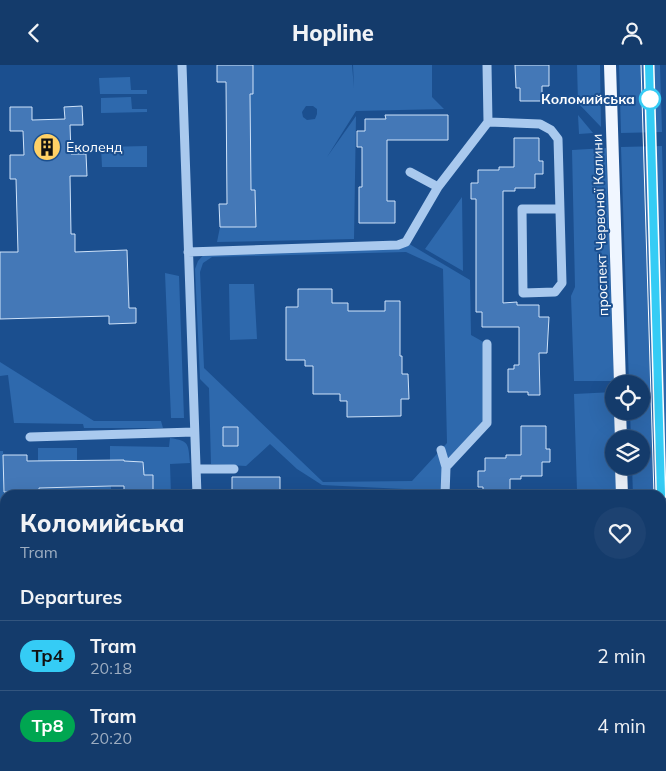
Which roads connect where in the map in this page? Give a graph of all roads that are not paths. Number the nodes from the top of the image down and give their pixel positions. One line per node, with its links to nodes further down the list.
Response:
1 (182, 65): 8 (street)
2 (487, 65): 4 (street)
3 (610, 65): 10 (main road, проспект Червоної Калини)
4 (488, 122): 6 (street); 7 (street)
5 (410, 172): 6 (street)
6 (438, 187): 8 (street)
7 (560, 209): 7 (street)
8 (188, 252): 11 (street)
9 (487, 345): 14 (street)
10 (620, 375)
11 (194, 432): 12 (street); 15 (street)
12 (30, 437)
13 (441, 450): 14 (street)
14 (446, 467): 19 (street)
15 (196, 469): 16 (street); 18 (street)
16 (234, 469)
17 (621, 475): 20 (main road)
18 (197, 490)
19 (445, 490)
20 (622, 490)

